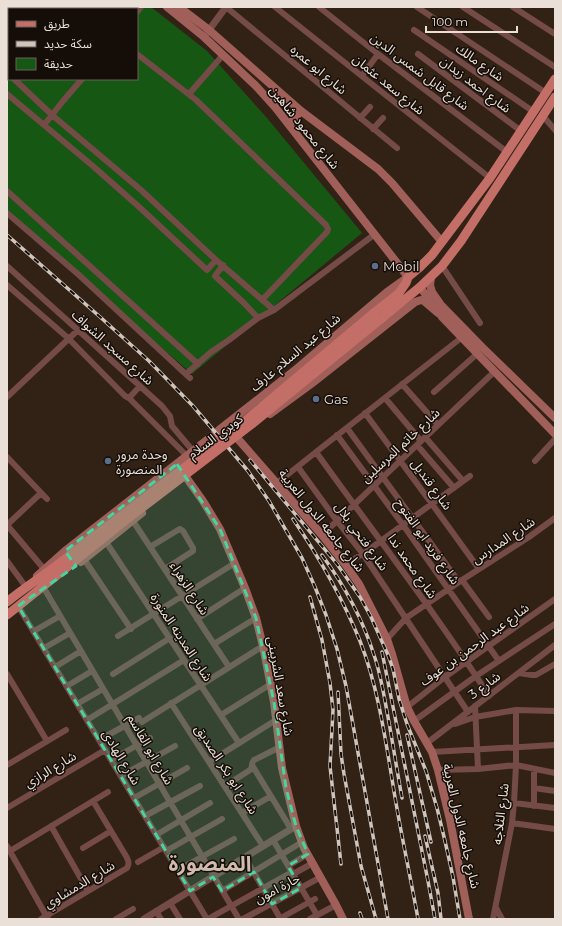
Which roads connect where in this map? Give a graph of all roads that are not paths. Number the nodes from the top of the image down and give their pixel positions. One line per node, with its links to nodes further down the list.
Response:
1 (167, 7): 10 (main road, شارع محمود شاهين)
2 (179, 7): 10 (main road, شارع محمود شاهين)
3 (226, 7): 10 (street); 30 (street, شارع ابو عمره)
4 (275, 7): 17 (street, شارع سعد عثمان)
5 (319, 7): 12 (street, شارع قابل شمس الدين)
6 (416, 7): 21 (street)
7 (463, 7): 16 (street)
8 (513, 7): 11 (street)
9 (414, 30): 27 (street, شارع مالك)
10 (206, 34): 15 (main road, شارع محمود شاهين); 26 (main road, شارع محمود شاهين)
11 (555, 34)
12 (378, 54): 17 (street); 38 (street, شارع قابل شمس الدين)
13 (418, 54): 36 (street, شارع احمد زيدان)
14 (138, 55): 23 (street)
15 (224, 55): 23 (street); 32 (main road, شارع محمود شاهين)
16 (555, 67)
17 (362, 76): 39 (street, شارع سعد عثمان)
18 (555, 79): 21 (main road, شارع عبد السلام عارف)
19 (15, 80): 28 (street)
20 (81, 80): 28 (street)
21 (546, 93): 27 (main road, شارع عبد السلام عارف)
22 (7, 94): 33 (street)
23 (189, 94): 52 (street)
24 (555, 98): 29 (main road)
25 (370, 107): 30 (street)
26 (301, 111): 32 (main road); 43 (main road, شارع محمود شاهين)
27 (534, 112): 36 (main road, شارع عبد السلام عارف)
28 (52, 115): 33 (street); 44 (street)
29 (543, 116): 35 (street); 47 (main road)
30 (360, 118): 34 (street, شارع ابو عمره)
31 (383, 118): 34 (street)
32 (289, 124): 42 (main road, شارع محمود شاهين)
33 (44, 126): 44 (street)
34 (373, 129): 37 (street, شارع ابو عمره)
35 (555, 130)
36 (521, 131): 38 (main road, شارع عبد السلام عارف)
37 (397, 148)
38 (507, 152): 39 (main road, شارع عبد السلام عارف)
39 (490, 178): 43 (main road, شارع عبد السلام عارف)
40 (7, 191): 62 (street)
41 (7, 213): 62 (street)
42 (375, 234): 48 (main road, شارع محمود شاهين); 53 (street)
43 (442, 242): 48 (main road, شارع عبد السلام عارف)
44 (216, 260): 46 (street)
45 (7, 266): 58 (street, شارع مسجد الشواف)
46 (223, 266): 52 (street); 56 (street)
47 (442, 266): 49 (main road); 57 (street)
48 (408, 277): 55 (main road, كوبري السلام); 63 (main road, شارع عبد السلام عارف)
49 (431, 278): 51 (main road); 74 (main road)
50 (7, 285): 59 (street)
51 (420, 287): 54 (main road); 55 (main road, كوبري السلام)
52 (262, 300): 53 (street)
53 (274, 310): 56 (street)
54 (438, 313): 60 (main road); 67 (main road)
55 (378, 315): 117 (main road, كوبري السلام, bridge)
56 (258, 318): 62 (street)
57 (480, 323)
58 (78, 330): 59 (street); 66 (street, شارع مسجد الشواف)
59 (68, 338): 69 (street); 70 (street)
60 (462, 338): 61 (main road); 65 (street)
61 (477, 354): 64 (main road); 68 (street)
62 (198, 364)
63 (294, 371): 67 (main road); 72 (main road, شارع عبد السلام عارف)
64 (494, 372): 75 (street, شارع خاتم المرسلين); 78 (main road)
65 (402, 384): 71 (street); 75 (street)
66 (140, 386): 70 (street); 84 (street, شارع مسجد الشواف)
67 (309, 386): 76 (main road)
68 (434, 392)
69 (7, 397)
70 (129, 398): 84 (street)
71 (385, 398): 73 (street); 82 (street)
72 (240, 414): 76 (main road); 84 (main road, شارع عبد السلام عارف)
73 (365, 414): 77 (street); 86 (street, شارع قنديل)
74 (555, 417)
75 (438, 425): 82 (street, شارع خاتم المرسلين)
76 (252, 428): 80 (main road)
77 (347, 428): 79 (street); 91 (street)
78 (555, 434)
79 (337, 436): 83 (street); 95 (street, شارع فريد ابو الفتوح)
80 (238, 438): 92 (main road); 94 (main road, شارع جامعه الدول العربية)
81 (555, 439): 87 (street)
82 (421, 441): 86 (street, شارع خاتم المرسلين); 93 (street); 96 (street)
83 (316, 452): 89 (street); 99 (street, شارع محمد ندا)
84 (190, 454): 88 (main road, شارع عبد السلام عارف)
85 (7, 456): 97 (street)
86 (401, 460): 91 (street, شارع خاتم المرسلين); 100 (street, شارع قنديل)
87 (535, 462)
88 (177, 464): 92 (main road, شارع سعد الشربينى); 111 (main road, شارع عبد السلام عارف)
89 (298, 467): 94 (street); 104 (street, شارع فتحي بلال)
90 (470, 476): 93 (street)
91 (383, 477): 95 (street, شارع خاتم المرسلين); 101 (street)
92 (187, 478): 103 (main road); 115 (main road, شارع سعد الشربينى)
93 (463, 481): 96 (street)
94 (278, 483): 107 (main road, شارع جامعه الدول العربية)
95 (374, 485): 99 (street, شارع خاتم المرسلين); 106 (street, شارع فريد ابو الفتوح)
96 (454, 488): 100 (street)
97 (41, 493): 98 (street); 105 (street)
98 (46, 499)
99 (354, 504): 104 (street, شارع خاتم المرسلين); 108 (street, شارع محمد ندا)
100 (432, 504): 101 (street); 121 (street, شارع قنديل)
101 (412, 518): 106 (street); 122 (street)
102 (555, 518): 121 (street, شارع المدارس)
103 (133, 521): 109 (main road); 110 (street, شارع الزهراء)
104 (337, 521): 107 (street, شارع خاتم المرسلين); 112 (street, شارع فتحي بلال)
105 (7, 525): 119 (street)
106 (403, 525): 108 (street); 125 (street, شارع فريد ابو الفتوح)
107 (322, 535): 116 (main road, شارع جامعه الدول العربية)
108 (381, 541): 112 (street); 131 (street, شارع محمد ندا)
109 (106, 542): 113 (main road); 132 (street, شارع المدينه المنورة)
110 (150, 548): 120 (street, شارع الزهراء); 120 (street)
111 (65, 551): 118 (main road); 119 (main road, شارع عبد السلام عارف)
112 (363, 554): 116 (street); 137 (street, شارع فتحي بلال)
113 (84, 559): 118 (main road); 140 (street)
114 (7, 560): 123 (street)
115 (235, 563): 124 (main road, شارع سعد الشربينى); 127 (street)
116 (345, 564): 145 (main road, شارع جامعه الدول العربية)
117 (63, 565): 123 (main road, كوبري السلام); 130 (main road, كوبري السلام)
118 (76, 566): 126 (main road)
119 (44, 569): 123 (main road, شارع عبد السلام عارف)
120 (165, 569): 127 (street, شارع الزهراء)
121 (479, 569): 122 (street, شارع المدارس)
122 (460, 581): 125 (street, شارع المدارس); 135 (street)
123 (26, 587): 129 (main road, شارع عبد السلام عارف)
124 (245, 588): 136 (main road, شارع سعد الشربينى); 138 (street)
125 (448, 589): 131 (street, شارع المدارس); 149 (street, شارع فريد ابو الفتوح)
126 (45, 590): 130 (main road); 134 (street, شارع ابو القاسم)
127 (182, 596): 132 (street); 138 (street, شارع الزهراء)
128 (555, 600): 149 (street, شارع عبد الرحمن بن عوف)
129 (7, 602)
130 (21, 604): 133 (main road); 141 (street, شارع الهادى)
131 (426, 604): 137 (street, شارع المدارس); 154 (street, شارع محمد ندا)
132 (154, 614): 140 (street); 144 (street, شارع المدينه المنورة)
133 (7, 615)
134 (60, 616): 141 (street); 142 (street, شارع ابو القاسم)
135 (489, 617)
136 (256, 618): 146 (street); 148 (main road, شارع سعد الشربينى)
137 (406, 618): 145 (street, شارع المدارس); 163 (street, شارع فتحي بلال)
138 (197, 619): 146 (street, شارع الزهراء)
139 (555, 624): 153 (street)
140 (130, 629): 143 (street)
141 (34, 631): 150 (street, شارع الهادى)
142 (70, 633): 150 (street); 151 (street, شارع ابو القاسم)
143 (118, 636)
144 (170, 638): 152 (street, شارع المدينه المنورة); 161 (street)
145 (386, 639): 174 (main road, شارع جامعه الدول العربية)
146 (214, 644): 157 (street, شارع الزهراء)
147 (555, 645): 159 (street, شارع 3)
148 (263, 646): 157 (street); 164 (main road, شارع سعد الشربينى)
149 (489, 646): 153 (street, شارع فريد ابو الفتوح); 154 (street, شارع عبد الرحمن بن عوف)
150 (44, 648): 156 (street, شارع الهادى)
151 (81, 651): 156 (street); 158 (street, شارع ابو القاسم)
152 (184, 660): 165 (street, شارع المدينه المنورة); 172 (street)
153 (499, 661): 162 (street)
154 (467, 662): 162 (street, شارع محمد ندا); 163 (street, شارع عبد الرحمن بن عوف)
155 (555, 664): 159 (street)
156 (55, 666): 166 (street, شارع الهادى)
157 (229, 667): 165 (street)
158 (92, 671): 166 (street); 167 (street, شارع ابو القاسم)
159 (519, 673): 169 (street, شارع 3)
160 (7, 674): 188 (street)
161 (113, 674)
162 (476, 676): 168 (street); 169 (street, شارع محمد ندا)
163 (445, 677): 168 (street, شارع فتحي بلال); 174 (street, شارع عبد الرحمن بن عوف)
164 (271, 684): 178 (street); 181 (main road, شارع سعد الشربينى)
165 (201, 685): 170 (street); 178 (street, شارع المدينه المنورة)
166 (67, 686): 171 (street, شارع الهادى)
167 (103, 689): 171 (street); 172 (street, شارع ابو القاسم)
168 (455, 691): 177 (street, شارع فتحي بلال); 182 (street)
169 (489, 696): 173 (street, شارع 3)
170 (171, 703): 183 (street); 202 (street, شارع ابو بكر الصديق)
171 (77, 704): 180 (street, شارع الهادى)
172 (112, 704): 180 (street); 183 (street, شارع ابو القاسم)
173 (475, 706): 177 (street, شارع 3); 179 (street)
174 (408, 707): 182 (main road, شارع جامعه الدول العربية)
175 (516, 710): 176 (street); 179 (street); 195 (street, شارع الثلاجه)
176 (555, 711)
177 (468, 712): 184 (street, شارع 3)
178 (221, 715): 189 (street, شارع المدينه المنورة)
179 (475, 717): 184 (street); 196 (street)
180 (87, 720): 187 (street, شارع الهادى)
181 (276, 720): 189 (street); 194 (main road, شارع سعد الشربينى)
182 (414, 721): 190 (main road, شارع جامعه الدول العربية)
183 (125, 726): 187 (street); 191 (street, شارع ابو القاسم)
184 (450, 726): 190 (street, شارع 3)
185 (66, 730): 188 (street)
186 (150, 738): 191 (street)
187 (99, 740): 197 (street, شارع الهادى)
188 (47, 741): 200 (street)
189 (239, 743): 202 (street)
190 (427, 743): 198 (main road, شارع جامعه الدول العربية)
191 (136, 745): 199 (street); 201 (street, شارع ابو القاسم)
192 (555, 745): 195 (street)
193 (175, 746): 201 (street)
194 (280, 747): 203 (street); 232 (main road, شارع سعد الشربينى)
195 (516, 748): 196 (street); 204 (street, شارع الثلاجه)
196 (477, 749): 198 (street); 206 (street)
197 (105, 750): 199 (street, شارع الهادى); 224 (street, شارع الرازي)
198 (432, 752): 208 (main road, شارع جامعه الدول العربية)
199 (111, 760): 210 (street, شارع الهادى)
200 (8, 761)
201 (146, 762): 210 (street); 211 (street, شارع ابو القاسم)
202 (209, 762): 213 (street, شارع ابو بكر الصديق)
203 (252, 765): 213 (street); 217 (street)
204 (516, 765): 206 (street); 207 (street); 222 (street, شارع الثلاجه)
205 (187, 768): 211 (street)
206 (478, 769): 208 (street)
207 (534, 769): 209 (street); 214 (street)
208 (438, 770): 282 (main road, شارع جامعه الدول العربية)
209 (555, 773)
210 (121, 776): 218 (street, شارع الهادى)
211 (159, 783): 218 (street); 220 (street, شارع ابو القاسم)
212 (200, 786): 220 (street)
213 (225, 786): 226 (street, شارع ابو بكر الصديق)
214 (534, 788): 215 (street); 223 (street)
215 (555, 791)
216 (108, 792): 219 (street)
217 (271, 796): 226 (street); 232 (street)
218 (134, 798): 227 (street, شارع الهادى)
219 (93, 801): 231 (street); 234 (street)
220 (170, 802): 227 (street); 229 (street, شارع ابو القاسم)
221 (210, 803): 229 (street)
222 (514, 803): 223 (street); 230 (street, شارع الثلاجه)
223 (534, 806): 225 (street)
224 (7, 808)
225 (555, 808)
226 (242, 813): 240 (street, شارع ابو بكر الصديق)
227 (145, 816): 235 (street, شارع الهادى)
228 (222, 819): 236 (street)
229 (181, 820): 235 (street); 236 (street, شارع ابو القاسم)
230 (512, 823): 233 (street); 267 (street, شارع الثلاجه)
231 (51, 826): 241 (street); 258 (street)
232 (294, 828): 238 (street); 239 (main road, شارع سعد الشربينى)
233 (555, 829)
234 (111, 831): 242 (street); 258 (street, شارع الدمشاوي)
235 (156, 835): 243 (street, شارع الهادى)
236 (191, 837): 243 (street); 246 (street, شارع ابو القاسم)
237 (234, 839): 246 (street)
238 (273, 840): 240 (street); 245 (street)
239 (302, 842): 244 (main road, شارع سعد الشربينى); 245 (street)
240 (263, 846): 247 (street)
241 (8, 848): 271 (street)
242 (82, 848)
243 (165, 849): 248 (street); 251 (street, شارع الهادى)
244 (308, 854): 249 (main road, شارع سعد الشربينى); 250 (street)
245 (282, 855): 250 (street); 252 (street)
246 (202, 857): 251 (street); 254 (street, شارع ابو القاسم)
247 (245, 857): 252 (street); 254 (street)
248 (138, 862)
249 (313, 863): 253 (street); 255 (main road, شارع سعد الشربينى)
250 (288, 866): 253 (street)
251 (178, 870): 259 (street, شارع الهادى)
252 (254, 872): 256 (street); 260 (street)
253 (292, 873): 256 (street); 257 (street)
254 (213, 877): 259 (street); 260 (street, شارع ابو القاسم)
255 (321, 877): 257 (street, حارة امون); 265 (main road, شارع سعد الشربينى)
256 (263, 888): 264 (street); 266 (street)
257 (301, 888): 262 (street); 264 (street, حارة امون)
258 (88, 891): 271 (street, شارع الدمشاوي)
259 (190, 891): 263 (street); 276 (street, شارع الهادى)
260 (222, 891): 266 (street, شارع ابو القاسم)
261 (315, 899): 262 (street)
262 (309, 902): 270 (street); 279 (street)
263 (170, 903): 269 (street); 275 (street)
264 (272, 904): 278 (street, حارة امون); 279 (street)
265 (336, 905): 270 (street); 281 (main road, شارع سعد الشربينى)
266 (231, 906): 276 (street); 277 (street, شارع ابو القاسم)
267 (496, 908): 283 (street, شارع الثلاجه); 284 (street)
268 (133, 909): 272 (street)
269 (156, 912): 273 (street); 274 (street)
270 (317, 915): 280 (street)
271 (45, 918)
272 (116, 919)
273 (144, 919)
274 (161, 919)
275 (180, 919)
276 (208, 919)
277 (238, 919)
278 (244, 919)
279 (279, 919)
280 (310, 919)
281 (343, 919)
282 (469, 919)
283 (493, 919)
284 (502, 919)

